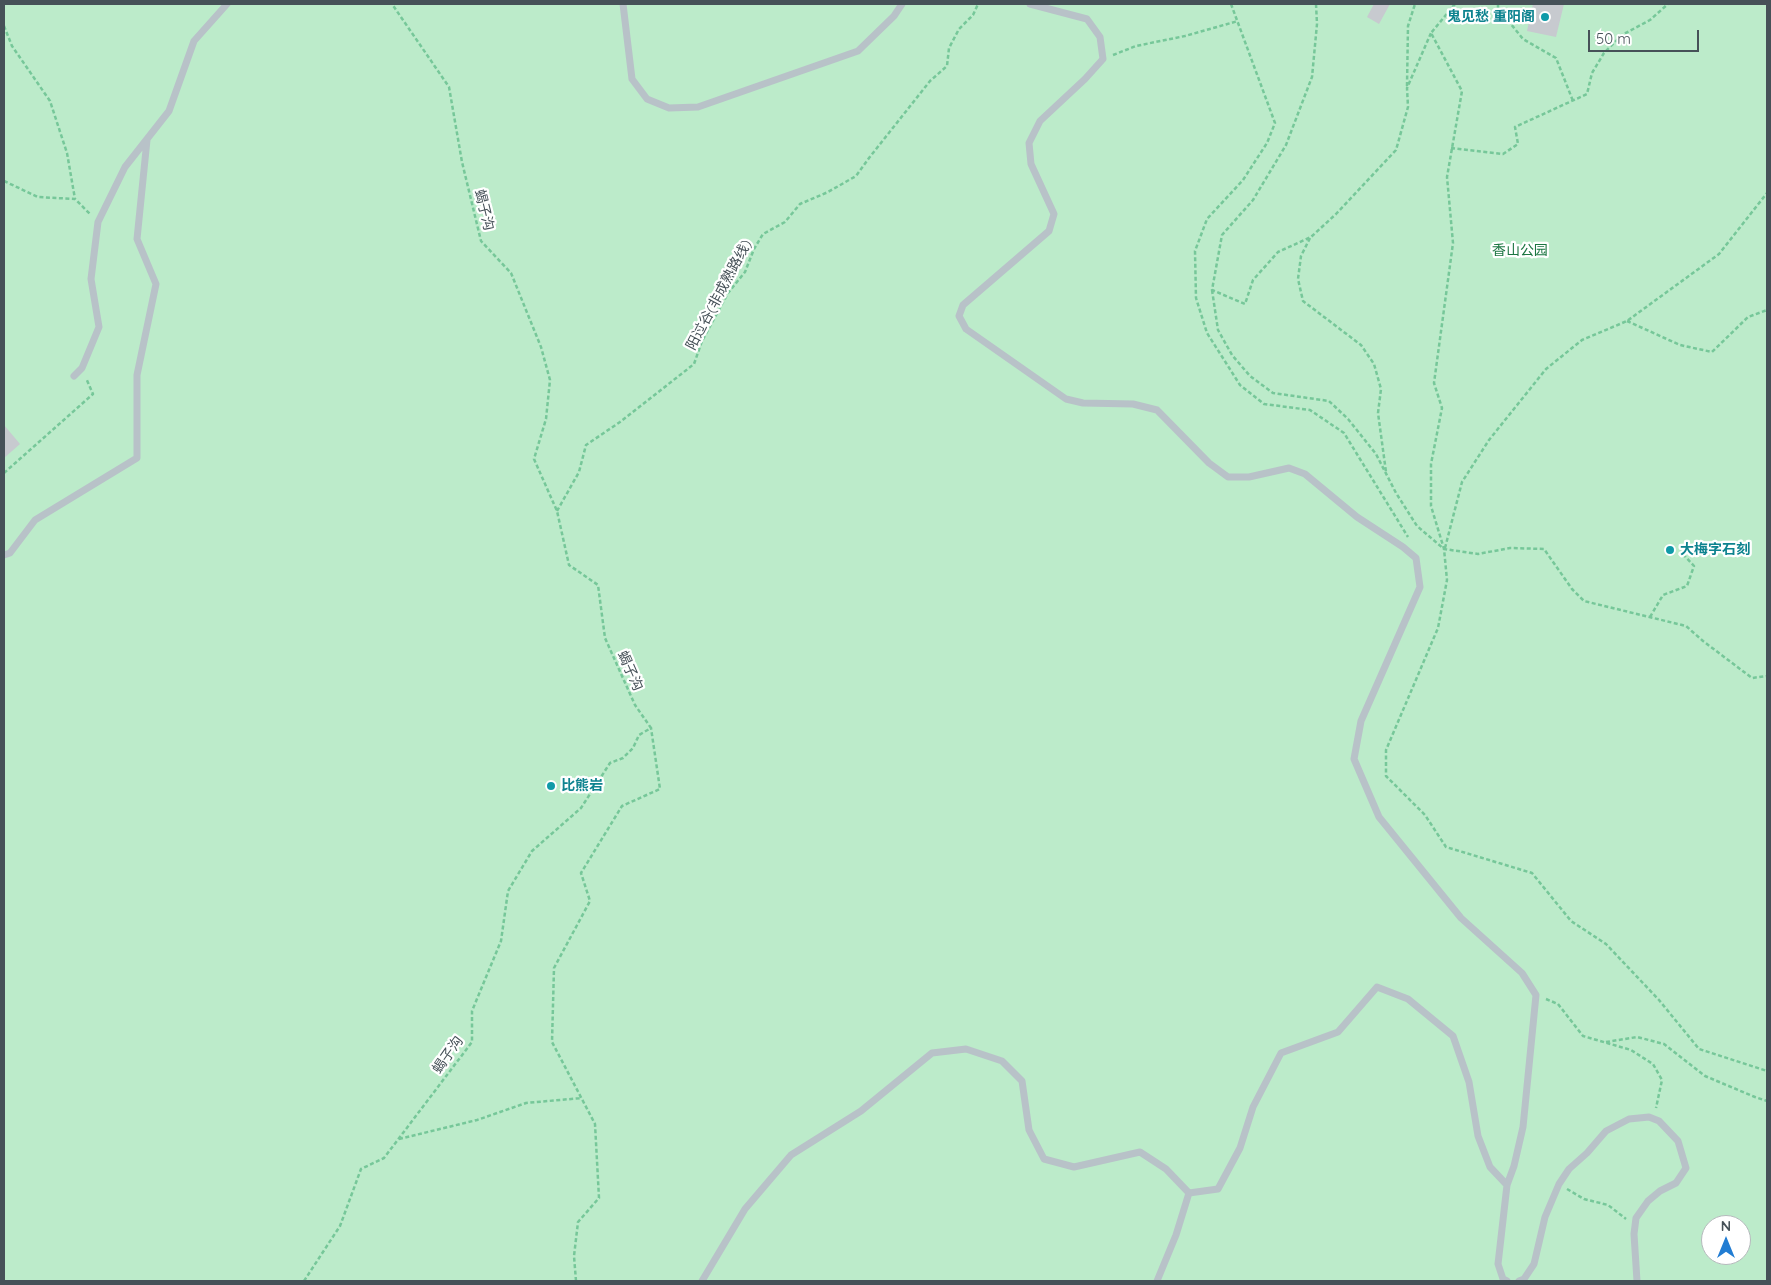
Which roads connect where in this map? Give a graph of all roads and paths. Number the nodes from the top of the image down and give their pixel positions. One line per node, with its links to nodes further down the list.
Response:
1 (227, 4): 19 (lane)
2 (392, 4): 33 (path, 蝎子沟)
3 (623, 4): 4 (lane)
4 (902, 4)
5 (978, 4): 33 (path, 阳过谷(非成熟路线))
6 (1030, 4): 16 (lane)
7 (1232, 4): 13 (path)
8 (1316, 4): 26 (path)
9 (1415, 4): 17 (path)
10 (1455, 4): 15 (path)
11 (1498, 4): 18 (path)
12 (1668, 4): 18 (path)
13 (1238, 21): 16 (path); 37 (path)
14 (4, 26): 23 (path)
15 (1430, 33): 17 (path); 20 (path)
16 (1103, 59): 37 (lane)
17 (1408, 88): 25 (path)
18 (1573, 101): 20 (path)
19 (147, 140): 24 (lane); 36 (lane)
20 (1451, 148): 34 (path)
21 (4, 181): 23 (path)
22 (1767, 193): 28 (path)
23 (75, 199): 24 (path)
24 (98, 222): 29 (lane)
25 (1311, 237): 26 (path); 32 (path)
26 (1212, 290): 32 (path)
27 (1767, 310): 28 (path)
28 (1627, 321): 34 (path)
29 (82, 368): 30 (lane); 31 (path)
30 (74, 376)
31 (4, 473)
32 (1386, 474): 34 (path)
33 (557, 511): 40 (path, 蝎子沟)
34 (1444, 549): 38 (path); 43 (path)
35 (1680, 552): 38 (path)
36 (4, 556)
37 (1416, 558): 41 (lane)
38 (1650, 617): 39 (path)
39 (1767, 676)
40 (651, 728): 44 (path); 47 (path, 蝎子沟)
41 (1536, 994): 42 (path); 49 (lane)
42 (1605, 1043): 45 (path); 46 (path)
43 (1767, 1071)
44 (582, 1098): 47 (path); 53 (path)
45 (1767, 1101)
46 (1650, 1117): 48 (lane); 58 (lane)
47 (398, 1139): 52 (path, 蝎子沟)
48 (1559, 1184): 51 (path); 57 (lane)
49 (1507, 1185): 50 (lane); 56 (lane)
50 (1189, 1193): 54 (lane); 55 (lane)
51 (1626, 1219)
52 (304, 1281)
53 (576, 1281)
54 (702, 1281)
55 (1157, 1281)
56 (1507, 1281)
57 (1519, 1281)
58 (1637, 1281)

